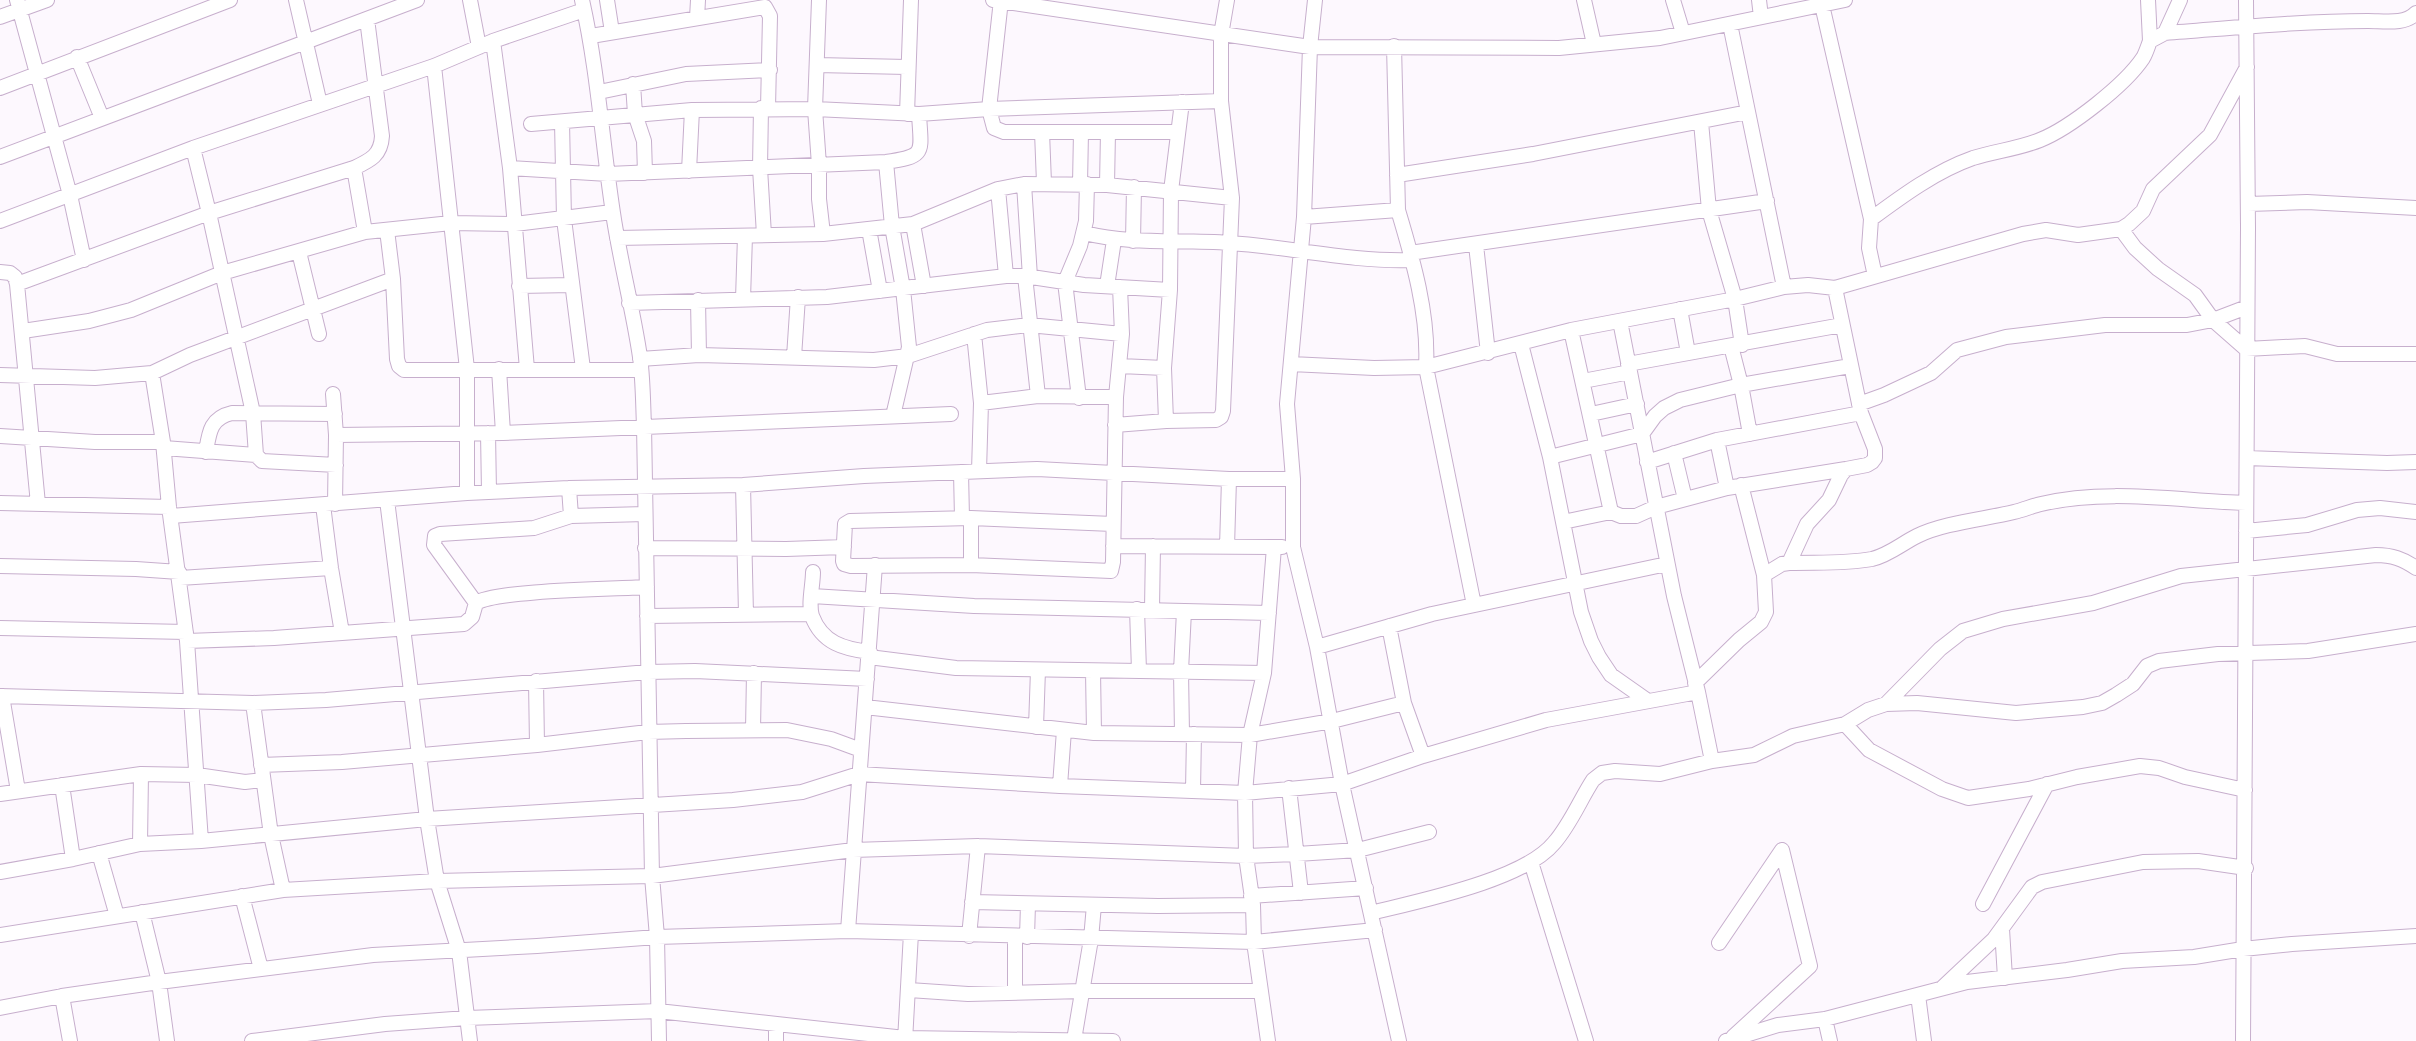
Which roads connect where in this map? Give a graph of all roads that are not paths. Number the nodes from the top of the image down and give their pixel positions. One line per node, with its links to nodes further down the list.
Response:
1 (47, 0): 20 (street)
2 (230, 0): 43 (street)
3 (296, 0): 38 (street)
4 (417, 0): 28 (street)
5 (470, 0): 41 (street)
6 (607, 0): 31 (street)
7 (698, 0): 27 (street)
8 (819, 0): 44 (street)
9 (911, 0): 46 (street)
10 (999, 0): 23 (street); 59 (street)
11 (1227, 0): 34 (street)
12 (1315, 0): 42 (street)
13 (1584, 0): 39 (street)
14 (1673, 0): 32 (street)
15 (1759, 0): 25 (street)
16 (1845, 0): 22 (street)
17 (2148, 0): 37 (street)
18 (2180, 0): 33 (street)
19 (2246, 0): 30 (street)
20 (18, 5): 26 (street); 49 (street)
21 (583, 5): 35 (street); 36 (street)
22 (1822, 5): 25 (street); 104 (street)
23 (1074, 6): 34 (street)
24 (2416, 12): 30 (street)
25 (1761, 17): 29 (street)
26 (0, 18)
27 (697, 18): 31 (street); 48 (street)
28 (367, 19): 38 (street); 51 (street)
29 (1730, 24): 32 (street); 61 (street)
30 (2246, 26): 33 (street); 47 (street)
31 (612, 32): 35 (street)
32 (1683, 33): 39 (street)
33 (2165, 33): 37 (street)
34 (1221, 35): 42 (street); 54 (street)
35 (591, 36): 53 (street)
36 (493, 41): 41 (street); 79 (street)
37 (2150, 41): 104 (street)
38 (305, 44): 56 (street); 64 (street)
39 (1594, 44): 40 (street)
40 (1394, 46): 42 (street); 85 (street)
41 (479, 47): 45 (street)
42 (1310, 47): 102 (street)
43 (77, 57): 49 (street); 64 (street)
44 (817, 65): 46 (street); 58 (street)
45 (434, 66): 51 (street); 106 (street)
46 (907, 67): 63 (street)
47 (2247, 67): 96 (street); 111 (street)
48 (770, 70): 50 (street); 57 (street)
49 (36, 74): 52 (street); 73 (street)
50 (633, 84): 53 (street); 62 (street)
51 (376, 87): 56 (street); 78 (street)
52 (0, 88)
53 (599, 92): 65 (street)
54 (1221, 101): 55 (street); 94 (street)
55 (1182, 102): 59 (street); 72 (street)
56 (320, 104): 74 (street)
57 (764, 108): 58 (street); 60 (street); 80 (street)
58 (814, 109): 63 (street); 77 (street)
59 (990, 109): 63 (street); 69 (street)
60 (692, 110): 62 (street); 81 (street)
61 (1748, 112): 67 (street); 95 (street)
62 (635, 114): 65 (street); 83 (street)
63 (913, 114): 76 (street)
64 (102, 118): 73 (street)
65 (600, 118): 66 (street); 84 (street)
66 (562, 122): 68 (street); 82 (street)
67 (1701, 122): 85 (street); 99 (street)
68 (531, 124)
69 (1042, 132): 70 (street); 86 (street)
70 (1081, 132): 71 (street); 88 (street)
71 (1108, 132): 72 (street); 89 (street)
72 (1178, 132): 92 (street)
73 (53, 136): 75 (street); 93 (street)
74 (193, 148): 93 (street); 101 (street)
75 (0, 157)
76 (886, 162): 77 (street); 109 (street)
77 (819, 165): 80 (street); 115 (street)
78 (354, 168): 101 (street); 113 (street)
79 (510, 168): 82 (street); 107 (street)
80 (760, 168): 81 (street); 116 (street)
81 (689, 171): 83 (street)
82 (562, 172): 84 (street); 103 (street)
83 (645, 173): 84 (street)
84 (608, 174): 100 (street)
85 (1397, 175): 98 (street)
86 (1044, 183): 87 (street); 88 (street)
87 (1024, 184): 91 (street); 132 (street)
88 (1083, 184): 89 (street); 114 (street)
89 (1107, 185): 90 (street)
90 (1134, 187): 92 (street); 120 (street)
91 (998, 189): 108 (street); 130 (street)
92 (1171, 191): 94 (street); 121 (street)
93 (70, 195): 105 (street); 127 (street)
94 (1232, 198): 122 (street)
95 (1767, 201): 99 (street); 140 (street)
96 (2248, 204): 97 (street); 150 (street)
97 (2416, 207)
98 (1398, 210): 102 (street); 126 (street)
99 (1709, 210): 123 (street); 147 (street)
100 (612, 212): 103 (street); 118 (street)
101 (209, 213): 127 (street); 129 (street)
102 (1304, 218): 125 (street)
103 (564, 219): 107 (street); 136 (street)
104 (1871, 219): 131 (street)
105 (0, 221)
106 (451, 223): 107 (street); 112 (street); 180 (street)
107 (515, 224): 137 (street)
108 (913, 224): 109 (street); 138 (street)
109 (891, 226): 110 (street); 141 (street)
110 (868, 229): 115 (street); 144 (street)
111 (2121, 229): 131 (street); 153 (street)
112 (387, 230): 113 (street); 133 (street)
113 (365, 232): 124 (street)
114 (1084, 233): 119 (street); 134 (street)
115 (823, 234): 116 (street)
116 (764, 235): 117 (street)
117 (745, 236): 118 (street); 146 (street)
118 (617, 238): 149 (street)
119 (1114, 240): 120 (street); 139 (street)
120 (1133, 242): 121 (street)
121 (1171, 243): 122 (street); 143 (street)
122 (1230, 243): 125 (street); 201 (street)
123 (1476, 245): 126 (street); 167 (street)
124 (299, 252): 129 (street); 151 (street)
125 (1300, 252): 126 (street); 174 (street)
126 (1411, 256): 178 (street)
127 (84, 260): 135 (street)
128 (0, 272): 135 (street)
129 (222, 273): 159 (street); 163 (street)
130 (1006, 276): 132 (street); 138 (street)
131 (1875, 276): 142 (street)
132 (1028, 277): 134 (street); 155 (street)
133 (393, 279): 151 (street); 180 (street)
134 (1065, 282): 139 (street); 157 (street)
135 (17, 285): 159 (street)
136 (573, 285): 137 (street); 183 (street)
137 (519, 286): 182 (street)
138 (924, 286): 141 (street)
139 (1113, 286): 143 (street); 162 (street)
140 (1784, 287): 142 (street); 147 (street)
141 (903, 288): 144 (street); 171 (street)
142 (1835, 288): 156 (street)
143 (1170, 290): 177 (street)
144 (880, 291): 145 (street)
145 (798, 297): 146 (street); 172 (street)
146 (743, 299): 148 (street)
147 (1735, 299): 152 (street); 165 (street)
148 (698, 300): 149 (street); 170 (street)
149 (629, 303): 173 (street)
150 (2247, 308): 153 (street); 166 (street)
151 (314, 309): 160 (street); 163 (street)
152 (1680, 309): 154 (street); 168 (street)
153 (2213, 320): 166 (street); 195 (street)
154 (1620, 321): 158 (street); 179 (street)
155 (1029, 325): 157 (street); 161 (street); 190 (street)
156 (1842, 325): 165 (street); 176 (street)
157 (1071, 328): 162 (street); 192 (street)
158 (1571, 330): 164 (street); 187 (street)
159 (23, 331): 186 (street)
160 (319, 334)
161 (974, 334): 171 (street); 193 (street)
162 (1122, 334): 175 (street)
163 (237, 339): 184 (street); 196 (street)
164 (1521, 345): 167 (street); 218 (street)
165 (1736, 346): 168 (street); 188 (street)
166 (2246, 349): 169 (street); 219 (street)
167 (1488, 352): 178 (street)
168 (1688, 353): 179 (street)
169 (2416, 354)
170 (699, 355): 172 (street); 173 (street)
171 (908, 356): 172 (street); 200 (street)
172 (794, 357)
173 (640, 364): 183 (street); 203 (street)
174 (1291, 364): 178 (street); 228 (street)
175 (1120, 366): 177 (street); 191 (street)
176 (1850, 366): 188 (street); 195 (street)
177 (1164, 368): 201 (street)
178 (1426, 368): 276 (street)
179 (1629, 368): 187 (street); 194 (street)
180 (467, 369): 181 (street); 209 (street)
181 (499, 369): 182 (street); 204 (street)
182 (526, 369): 183 (street)
183 (584, 369)
184 (152, 373): 186 (street); 213 (street)
185 (0, 375): 186 (street)
186 (26, 376): 211 (street)
187 (1583, 381): 199 (street)
188 (1741, 385): 206 (street); 207 (street)
189 (333, 394): 197 (street)
190 (1038, 396): 192 (street); 193 (street)
191 (1116, 397): 192 (street); 202 (street)
192 (1079, 398)
193 (981, 403): 224 (street)
194 (1636, 404): 199 (street); 206 (street)
195 (1860, 409): 207 (street); 223 (street)
196 (253, 413): 197 (street); 215 (street); 217 (street)
197 (335, 414): 208 (street)
198 (951, 414): 200 (street)
199 (1591, 414): 214 (street)
200 (893, 416): 203 (street)
201 (1166, 421): 202 (street)
202 (1115, 425): 226 (street)
203 (644, 426): 204 (street); 232 (street)
204 (503, 433): 205 (street)
205 (488, 434): 209 (street); 234 (street)
206 (1642, 434): 214 (street); 220 (street)
207 (1750, 434): 212 (street)
208 (336, 435): 209 (street); 222 (street)
209 (467, 435): 235 (street)
210 (0, 436): 211 (street)
211 (32, 438): 213 (street); 240 (street)
212 (1717, 440): 216 (street); 233 (street)
213 (164, 445): 215 (street); 243 (street)
214 (1597, 447): 218 (street); 244 (street)
215 (206, 452): 217 (street)
216 (1674, 453): 220 (street); 236 (street)
217 (256, 455): 222 (street)
218 (1550, 457): 249 (street)
219 (2247, 458): 221 (street); 239 (street)
220 (1647, 462): 242 (street)
221 (2416, 462)
222 (336, 465): 241 (street)
223 (1846, 470): 230 (street); 260 (street)
224 (979, 471): 225 (street); 226 (street)
225 (961, 472): 229 (street); 248 (street)
226 (1114, 472): 227 (street); 250 (street)
227 (1229, 479): 228 (street); 255 (street)
228 (1293, 479): 257 (street)
229 (743, 485): 232 (street); 259 (street)
230 (1741, 485): 233 (street); 270 (street)
231 (570, 488): 232 (street); 234 (street); 247 (street)
232 (645, 488): 246 (street)
233 (1727, 488): 236 (street)
234 (489, 492): 235 (street)
235 (467, 493): 237 (street)
236 (1685, 499): 242 (street)
237 (387, 500): 241 (street); 286 (street)
238 (0, 503): 240 (street)
239 (2246, 503): 251 (street); 260 (street)
240 (38, 504): 243 (street)
241 (329, 504): 243 (street); 265 (street)
242 (1656, 507): 244 (street); 261 (street)
243 (170, 512): 269 (street)
244 (1611, 512): 249 (street)
245 (2416, 512): 251 (street)
246 (645, 514): 247 (street); 258 (street)
247 (571, 516): 275 (street)
248 (967, 518): 250 (street); 254 (street); 263 (street)
249 (1563, 522): 271 (street)
250 (1113, 524): 252 (street)
251 (2246, 531): 267 (street)
252 (1113, 546): 253 (street); 263 (street)
253 (1153, 546): 255 (street); 278 (street)
254 (844, 547): 259 (street); 262 (street)
255 (1227, 547): 256 (street)
256 (1274, 547): 257 (street); 280 (street)
257 (1293, 547): 292 (street)
258 (645, 548): 259 (street); 272 (street)
259 (744, 549): 282 (street)
260 (1790, 563): 270 (street)
261 (1667, 564): 271 (street); 304 (street)
262 (875, 565): 263 (street); 274 (street)
263 (971, 565)
264 (0, 566): 269 (street)
265 (330, 568): 269 (street); 287 (street)
266 (2416, 568): 267 (street)
267 (2246, 569): 294 (street); 311 (street)
268 (813, 572): 273 (street)
269 (179, 575): 289 (street)
270 (1764, 575): 304 (street)
271 (1577, 583): 276 (street); 308 (street)
272 (647, 587): 275 (street); 283 (street)
273 (812, 596): 274 (street); 281 (street)
274 (874, 600): 277 (street); 293 (street)
275 (476, 603): 286 (street)
276 (1474, 604): 284 (street)
277 (1137, 609): 278 (street); 297 (street)
278 (1152, 609): 279 (street)
279 (1184, 611): 280 (street); 298 (street)
280 (1269, 613): 301 (street)
281 (812, 614): 282 (street); 293 (street)
282 (746, 615): 283 (street)
283 (647, 616): 299 (street)
284 (1389, 626): 292 (street); 310 (street)
285 (0, 628): 289 (street)
286 (404, 628): 287 (street); 305 (street)
287 (342, 633): 289 (street)
288 (2416, 634): 290 (street)
289 (186, 637): 307 (street)
290 (2394, 638): 291 (street); 294 (street)
291 (2416, 645)
292 (1317, 647): 313 (street)
293 (869, 654): 295 (street); 302 (street)
294 (2247, 654): 311 (street); 339 (street)
295 (1038, 670): 296 (street); 315 (street)
296 (1093, 670): 297 (street); 320 (street)
297 (1139, 671): 298 (street)
298 (1181, 671): 301 (street); 321 (street)
299 (648, 672): 300 (street); 303 (street); 318 (street)
300 (754, 673): 302 (street); 316 (street)
301 (1264, 673): 322 (street)
302 (867, 679): 312 (street)
303 (536, 681): 305 (street); 323 (street)
304 (1696, 687): 308 (street); 327 (street)
305 (411, 692): 309 (street); 325 (street)
306 (1, 696): 307 (street); 319 (street)
307 (190, 700): 309 (street); 331 (street)
308 (1648, 701): 326 (street)
309 (253, 703): 328 (street)
310 (1404, 703): 313 (street); 326 (street)
311 (1886, 704): 314 (street)
312 (865, 707): 315 (street); 324 (street)
313 (1332, 721): 322 (street); 334 (street)
314 (1845, 724): 327 (street); 335 (street)
315 (1036, 727): 317 (street)
316 (753, 730): 318 (street); 324 (street)
317 (1064, 730): 320 (street); 336 (street)
318 (648, 732): 323 (street); 343 (street)
319 (4, 733): 338 (street)
320 (1094, 733): 321 (street)
321 (1188, 734): 322 (street); 340 (street)
322 (1250, 735): 341 (street)
323 (537, 745): 325 (street)
324 (861, 750): 330 (street)
325 (419, 755): 328 (street); 344 (street)
326 (1423, 756): 334 (street)
327 (1712, 761): 356 (street)
328 (261, 765): 332 (street)
329 (141, 774): 331 (street); 333 (street); 348 (street)
330 (859, 774): 336 (street); 343 (street); 350 (street)
331 (197, 775): 332 (street); 347 (street)
332 (263, 780): 346 (street)
333 (62, 784): 338 (street); 355 (street)
334 (1342, 784): 337 (street); 351 (street)
335 (2047, 784): 339 (street); 368 (street)
336 (1060, 786): 340 (street)
337 (1289, 788): 341 (street); 353 (street)
338 (18, 790): 342 (street)
339 (2245, 790): 357 (street)
340 (1193, 791): 341 (street)
341 (1245, 793): 354 (street)
342 (0, 794)
343 (651, 805): 344 (street); 359 (street)
344 (427, 819): 346 (street); 360 (street)
345 (1430, 832): 351 (street)
346 (271, 835): 347 (street); 362 (street)
347 (201, 842): 348 (street)
348 (140, 844): 352 (street)
349 (978, 846): 350 (street); 354 (street); 366 (street)
350 (852, 850): 359 (street); 375 (street)
351 (1358, 850): 353 (street); 361 (street)
352 (99, 853): 355 (street); 372 (street)
353 (1297, 854): 354 (street); 363 (street)
354 (1246, 856): 365 (street)
355 (73, 859): 358 (street)
356 (1531, 862): 371 (street); 416 (street)
357 (2246, 868): 373 (street); 385 (street)
358 (0, 873)
359 (652, 876): 360 (street); 380 (street)
360 (437, 881): 362 (street); 386 (street)
361 (1366, 888): 363 (street); 371 (street)
362 (283, 890): 364 (street)
363 (1301, 893): 365 (street)
364 (242, 896): 370 (street); 387 (street)
365 (1252, 900): 369 (street); 383 (street)
366 (972, 902): 367 (street); 378 (street)
367 (1028, 904): 369 (street); 381 (street)
368 (1983, 904)
369 (1094, 905): 382 (street)
370 (142, 912): 372 (street); 389 (street)
371 (1371, 913): 374 (street)
372 (117, 916): 377 (street)
373 (2002, 929): 388 (street); 390 (street)
374 (1375, 930): 383 (street); 415 (street)
375 (848, 931): 376 (street); 380 (street)
376 (911, 933): 378 (street); 391 (street)
377 (0, 935)
378 (969, 936): 381 (street)
379 (2416, 936): 385 (street)
380 (657, 937): 386 (street); 398 (street)
381 (1021, 937): 382 (street); 394 (street)
382 (1091, 939): 383 (street); 392 (street)
383 (1254, 942): 393 (street)
384 (1719, 943): 417 (street)
385 (2243, 949): 388 (street); 420 (street)
386 (459, 951): 387 (street); 399 (street)
387 (261, 969): 389 (street)
388 (2005, 978): 390 (street)
389 (159, 982): 396 (street); 407 (street)
390 (1943, 987): 395 (street)
391 (909, 990): 394 (street); 403 (street)
392 (1083, 991): 393 (street); 394 (street); 405 (street)
393 (1261, 991): 414 (street)
394 (1015, 992)
395 (1918, 995): 400 (street); 419 (street)
396 (62, 996): 397 (street); 406 (street)
397 (0, 1008)
398 (658, 1011): 399 (street); 401 (street); 410 (street)
399 (467, 1018): 408 (street); 409 (street)
400 (1825, 1019): 417 (street); 418 (street)
401 (776, 1024): 402 (street); 411 (street)
402 (849, 1037): 403 (street)
403 (905, 1040): 412 (street)
404 (1055, 1040): 405 (street); 412 (street)
405 (1074, 1040): 413 (street)
406 (70, 1041)
407 (167, 1041)
408 (252, 1041)
409 (470, 1041)
410 (659, 1041)
411 (776, 1041)
412 (996, 1041)
413 (1113, 1041)
414 (1268, 1041)
415 (1399, 1041)
416 (1586, 1041)
417 (1729, 1041)
418 (1830, 1041)
419 (1924, 1041)
420 (2243, 1041)

